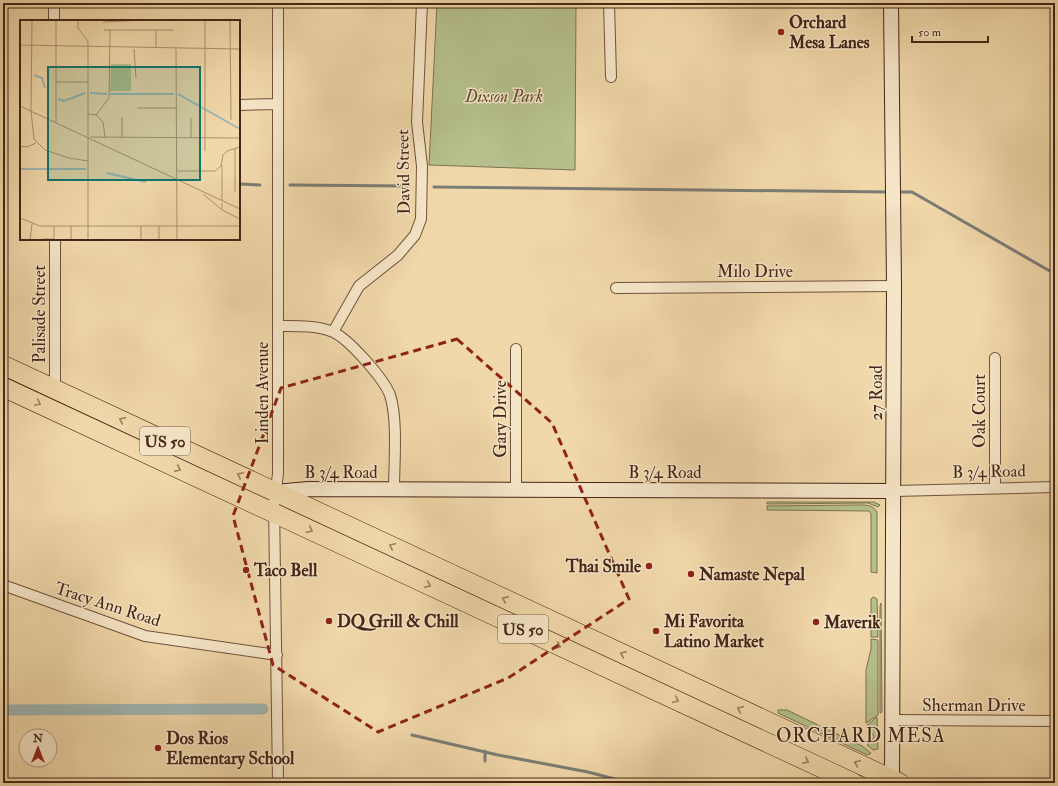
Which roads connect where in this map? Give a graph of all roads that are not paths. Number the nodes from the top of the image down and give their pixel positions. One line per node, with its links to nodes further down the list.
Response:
1 (54, 3): 6 (street)
2 (278, 3): 9 (street, Linden Avenue)
3 (422, 3): 14 (street, David Street)
4 (609, 3): 7 (street)
5 (891, 3): 11 (street, 27 Road)
6 (54, 20)
7 (611, 77)
8 (240, 104): 9 (street)
9 (278, 104): 13 (street, Linden Avenue)
10 (55, 240): 19 (street, Palisade Street)
11 (894, 286): 12 (street, Milo Drive); 24 (street, 27 Road)
12 (616, 288)
13 (278, 326): 14 (street); 25 (street, Linden Avenue)
14 (333, 332): 23 (street)
15 (516, 349): 22 (street, Gary Drive)
16 (995, 358): 20 (street, Oak Court)
17 (3, 365): 19 (highway, US 50)
18 (3, 387): 26 (highway, US 50, one-way to 26)
19 (56, 390): 25 (highway, US 50, one-way to 19)
20 (995, 488): 21 (street, B 3/4 Road); 24 (street, B 3/4 Road)
21 (1055, 488)
22 (516, 489): 23 (street, B 3/4 Road); 24 (street, B 3/4 Road)
23 (394, 490): 25 (street, B 3/4 Road)
24 (894, 491): 29 (street, 27 Road)
25 (275, 492): 26 (street, Linden Avenue); 31 (highway, US 50, one-way to 25)
26 (274, 513): 28 (street, Linden Avenue); 33 (highway, US 50, one-way to 33)
27 (3, 585): 28 (street, Tracy Ann Road)
28 (277, 655): 32 (street, Linden Avenue)
29 (892, 720): 30 (street, Sherman Drive); 31 (street, 27 Road)
30 (1055, 721)
31 (895, 782)
32 (278, 783)
33 (854, 783)

